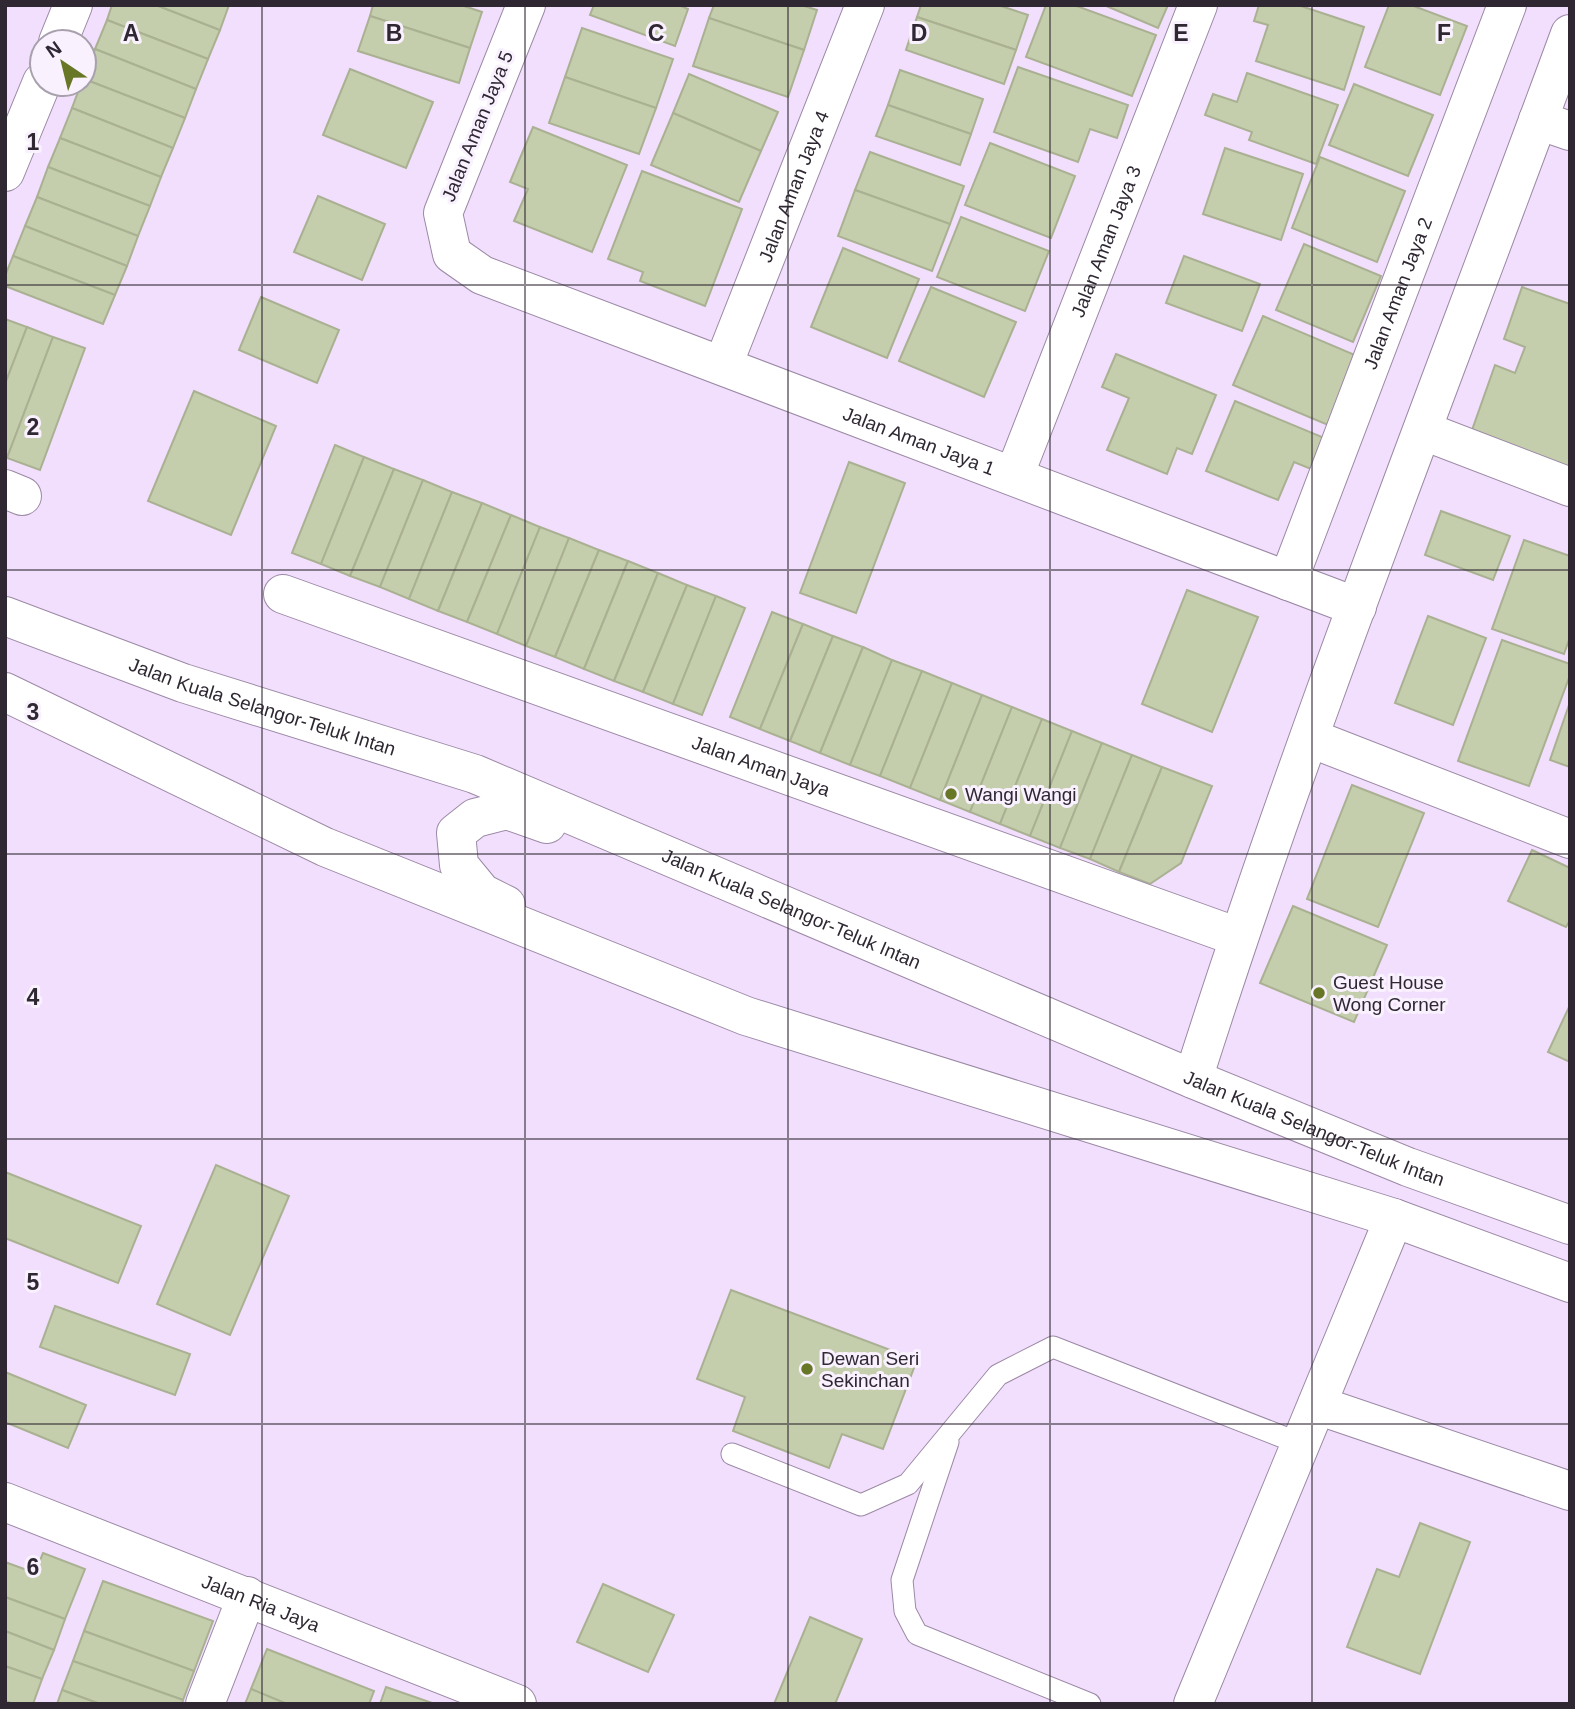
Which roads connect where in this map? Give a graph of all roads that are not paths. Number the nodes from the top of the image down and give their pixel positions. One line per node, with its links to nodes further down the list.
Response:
1 (73, 5): 6 (main road)
2 (526, 5): 11 (main road, Jalan Aman Jaya 5)
3 (865, 5): 12 (main road, Jalan Aman Jaya 4)
4 (1198, 5): 14 (main road, Jalan Aman Jaya 3)
5 (1507, 5): 16 (main road, Jalan Aman Jaya 2)
6 (64, 28)
7 (1570, 34): 9 (main road)
8 (35, 98): 10 (main road)
9 (1554, 126): 13 (main road)
10 (5, 172)
11 (482, 275): 12 (main road, Jalan Aman Jaya 1)
12 (723, 365): 14 (main road, Jalan Aman Jaya 1)
13 (1423, 431): 15 (main road); 18 (main road)
14 (1014, 476): 16 (main road, Jalan Aman Jaya 1)
15 (1570, 487)
16 (1288, 581): 18 (main road, Jalan Aman Jaya 1)
17 (283, 594): 24 (main road, Jalan Aman Jaya)
18 (1357, 607): 21 (main road)
19 (5, 616): 23 (main road, Jalan Kuala Selangor-Teluk Intan)
20 (5, 692): 25 (main road)
21 (1310, 738): 22 (main road); 24 (main road)
22 (1570, 839)
23 (793, 909): 25 (main road); 26 (main road, Jalan Kuala Selangor-Teluk Intan)
24 (1238, 937): 26 (main road)
25 (746, 1016): 27 (main road)
26 (1193, 1079): 28 (main road, Jalan Kuala Selangor-Teluk Intan)
27 (1394, 1218): 29 (main road); 30 (main road)
28 (1570, 1225)
29 (1570, 1283)
30 (1317, 1405): 32 (main road); 34 (main road)
31 (952, 1430): 32 (lane); 33 (lane); 39 (lane)
32 (1301, 1444): 40 (main road)
33 (732, 1454)
34 (1570, 1492)
35 (5, 1502): 36 (main road, Jalan Ria Jaya)
36 (247, 1596): 37 (main road); 38 (main road, Jalan Ria Jaya)
37 (205, 1704)
38 (517, 1704)
39 (1090, 1704)
40 (1193, 1704)

